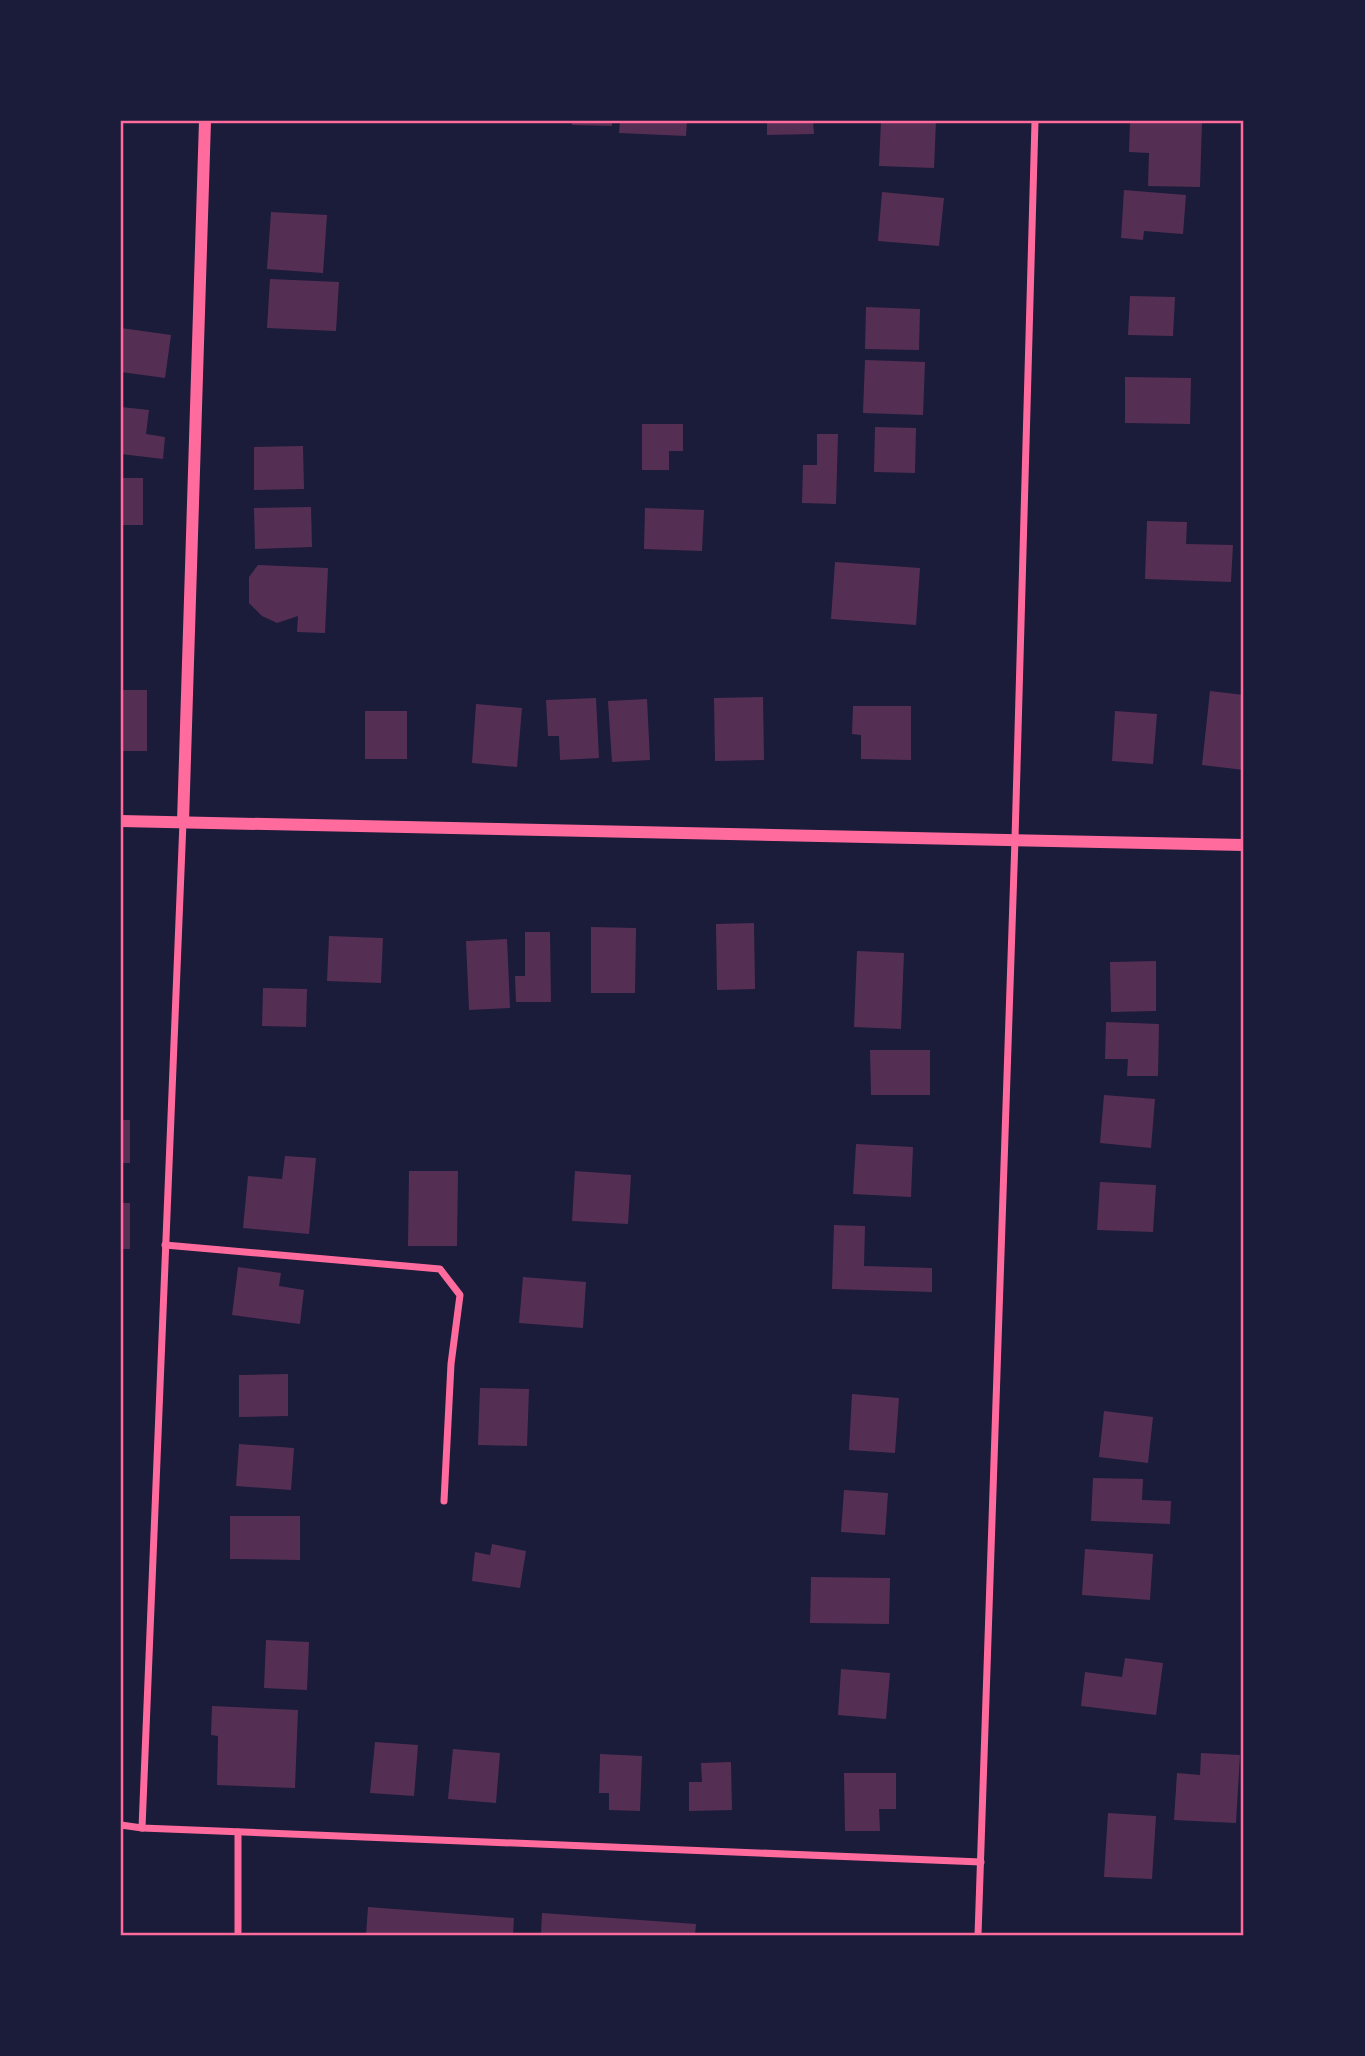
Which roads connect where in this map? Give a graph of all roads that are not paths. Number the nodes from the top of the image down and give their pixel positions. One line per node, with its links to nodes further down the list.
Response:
1 (205, 121): 4 (street)
2 (1034, 121): 5 (street)
3 (121, 821): 4 (street)
4 (183, 822): 5 (street); 7 (street)
5 (1015, 839): 6 (street); 12 (street)
6 (1244, 845)
7 (165, 1245): 8 (street); 10 (street)
8 (444, 1501)
9 (121, 1825): 10 (street)
10 (142, 1828): 11 (street)
11 (238, 1832): 12 (street); 13 (street)
12 (981, 1862): 14 (street)
13 (238, 1935)
14 (978, 1935)

